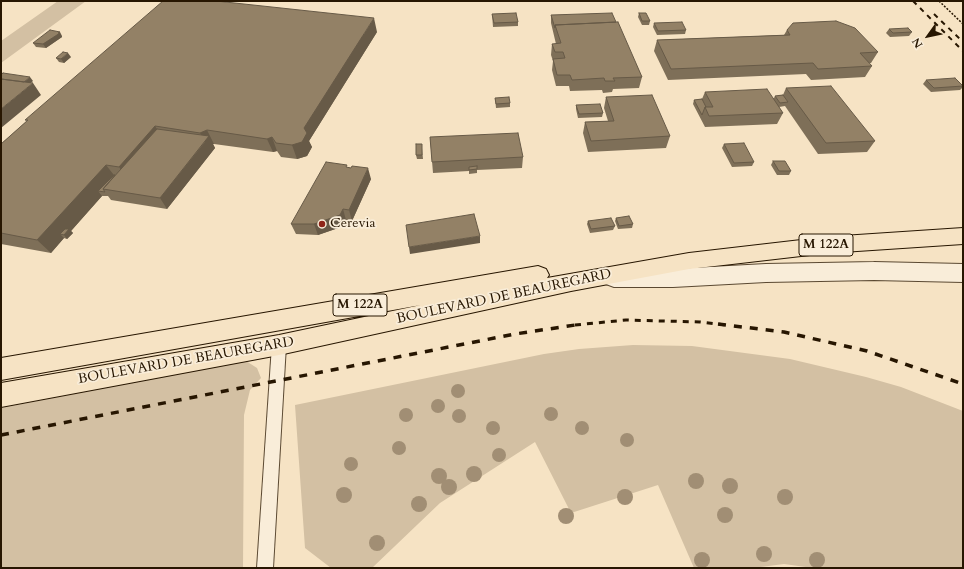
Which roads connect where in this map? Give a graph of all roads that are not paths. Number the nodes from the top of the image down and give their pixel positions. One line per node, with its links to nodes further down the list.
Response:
1 (963, 226): 6 (main road, BOULEVARD DE BEAUREGARD / M 122A)
2 (963, 236): 4 (main road, BOULEVARD DE BEAUREGARD / M 122A)
3 (963, 273): 4 (street)
4 (594, 278): 5 (main road, BOULEVARD DE BEAUREGARD / M 122A)
5 (279, 345): 7 (main road, BOULEVARD DE BEAUREGARD / M 122A); 8 (lane)
6 (1, 369)
7 (1, 395)
8 (265, 568)

